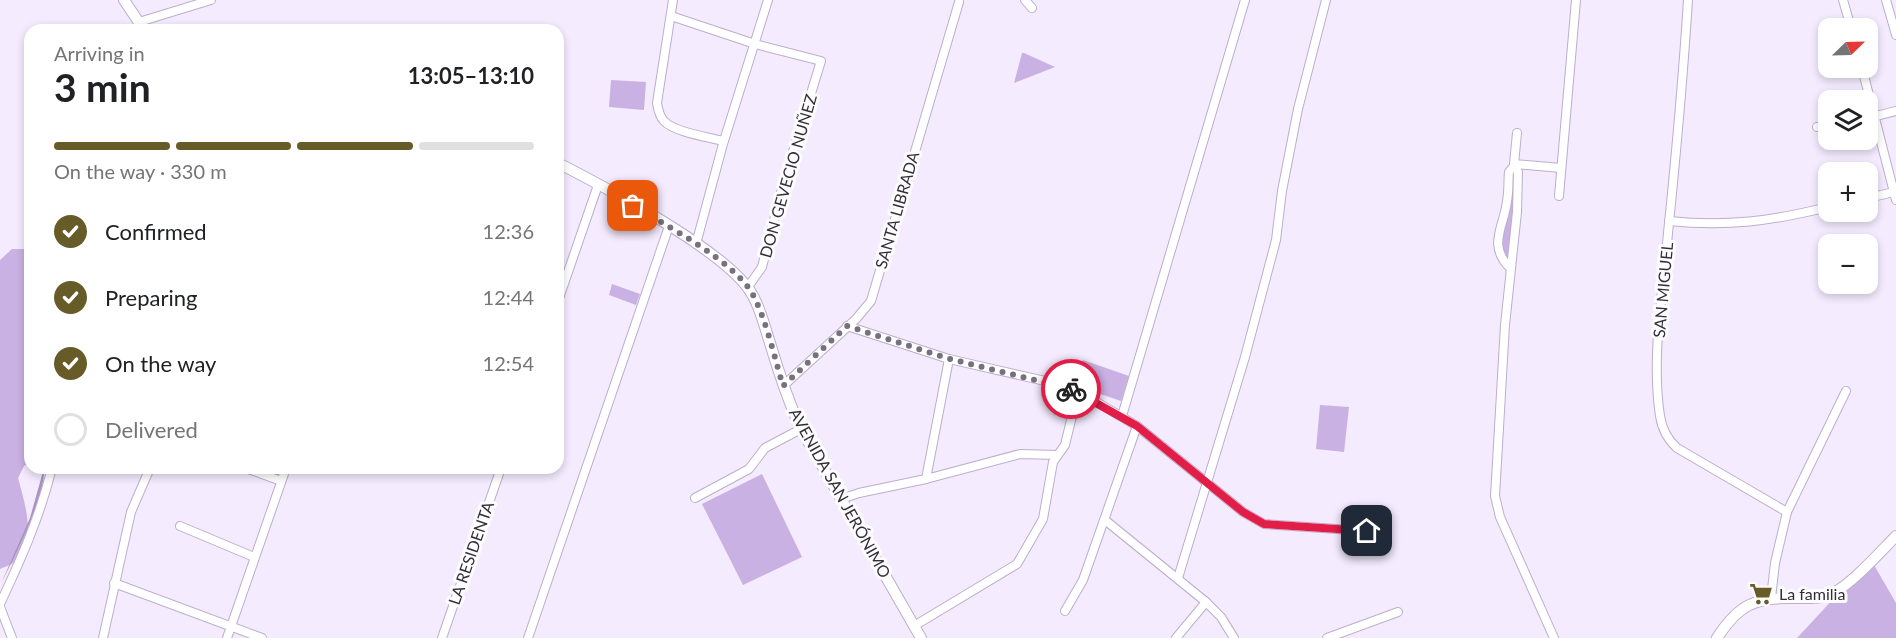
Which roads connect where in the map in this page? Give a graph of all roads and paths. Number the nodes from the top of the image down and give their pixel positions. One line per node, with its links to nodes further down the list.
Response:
1 (124, 0): 16 (street)
2 (211, 0): 17 (street)
3 (674, 0): 14 (street)
4 (768, 0): 19 (street)
5 (1025, 0): 13 (street)
6 (1245, 0): 44 (street)
7 (1326, 0): 55 (street)
8 (1576, 0): 27 (street)
9 (1688, 0): 33 (street, SAN MIGUEL)
10 (1843, 0): 15 (street)
11 (1886, 0): 18 (street)
12 (958, 2): 39 (street, SANTA LIBRADA)
13 (1032, 8)
14 (671, 16): 19 (street); 24 (street)
15 (1848, 18)
16 (141, 24)
17 (147, 24)
18 (1896, 35)
19 (755, 44): 24 (street); 38 (street, DON GEVECIO NUÑEZ)
20 (1896, 111): 21 (street)
21 (1878, 115)
22 (1517, 133): 25 (street)
23 (1878, 140): 30 (street)
24 (723, 141): 35 (street)
25 (1514, 165): 27 (street); 36 (street); 36 (street)
26 (564, 166): 28 (street, AVENIDA SAN JERÓNIMO)
27 (1562, 168): 29 (street)
28 (598, 185): 34 (street, AVENIDA SAN JERÓNIMO); 37 (street)
29 (1559, 195)
30 (1895, 196): 31 (street)
31 (1878, 197)
32 (1818, 210): 33 (street)
33 (1669, 221): 58 (street, SAN MIGUEL)
34 (669, 226): 35 (street, AVENIDA SAN JERÓNIMO); 78 (street)
35 (696, 244): 38 (street, AVENIDA SAN JERÓNIMO)
36 (1510, 268): 83 (street)
37 (564, 284)
38 (748, 287): 41 (street, AVENIDA SAN JERÓNIMO)
39 (847, 326): 40 (street); 41 (street, SANTA LIBRADA)
40 (950, 359): 42 (street); 53 (street)
41 (783, 386): 46 (street, AVENIDA SAN JERÓNIMO)
42 (1078, 391): 44 (street); 47 (street)
43 (1846, 391): 58 (street)
44 (1122, 416): 45 (street)
45 (1137, 426): 55 (street); 59 (street)
46 (801, 429): 56 (street); 57 (street, AVENIDA SAN JERÓNIMO)
47 (1057, 455): 53 (street); 71 (street)
48 (50, 474): 68 (street)
49 (147, 474): 65 (street)
50 (262, 474): 54 (street)
51 (284, 474): 54 (street)
52 (499, 474): 77 (street, LA RESIDENTA)
53 (926, 479): 57 (street)
54 (281, 481): 63 (street)
55 (1206, 483): 61 (street); 64 (street)
56 (695, 498)
57 (841, 499): 71 (street, AVENIDA SAN JERÓNIMO)
58 (1787, 512): 66 (street)
59 (1105, 520): 64 (street); 69 (street)
60 (180, 526): 63 (street)
61 (1367, 531)
62 (1896, 536): 66 (street)
63 (254, 557): 72 (street)
64 (1178, 578): 67 (street)
65 (114, 584): 72 (street); 74 (street)
66 (1771, 598): 84 (street)
67 (1206, 602): 80 (street); 81 (street)
68 (0, 606): 73 (street)
69 (1065, 611)
70 (1398, 612): 82 (street)
71 (914, 626): 79 (street, AVENIDA SAN JERÓNIMO)
72 (231, 627): 75 (street); 76 (street)
73 (12, 638)
74 (103, 638)
75 (227, 638)
76 (262, 638)
77 (442, 638)
78 (528, 638)
79 (921, 638)
80 (1176, 638)
81 (1234, 638)
82 (1327, 638)
83 (1554, 638)
84 (1717, 638)

